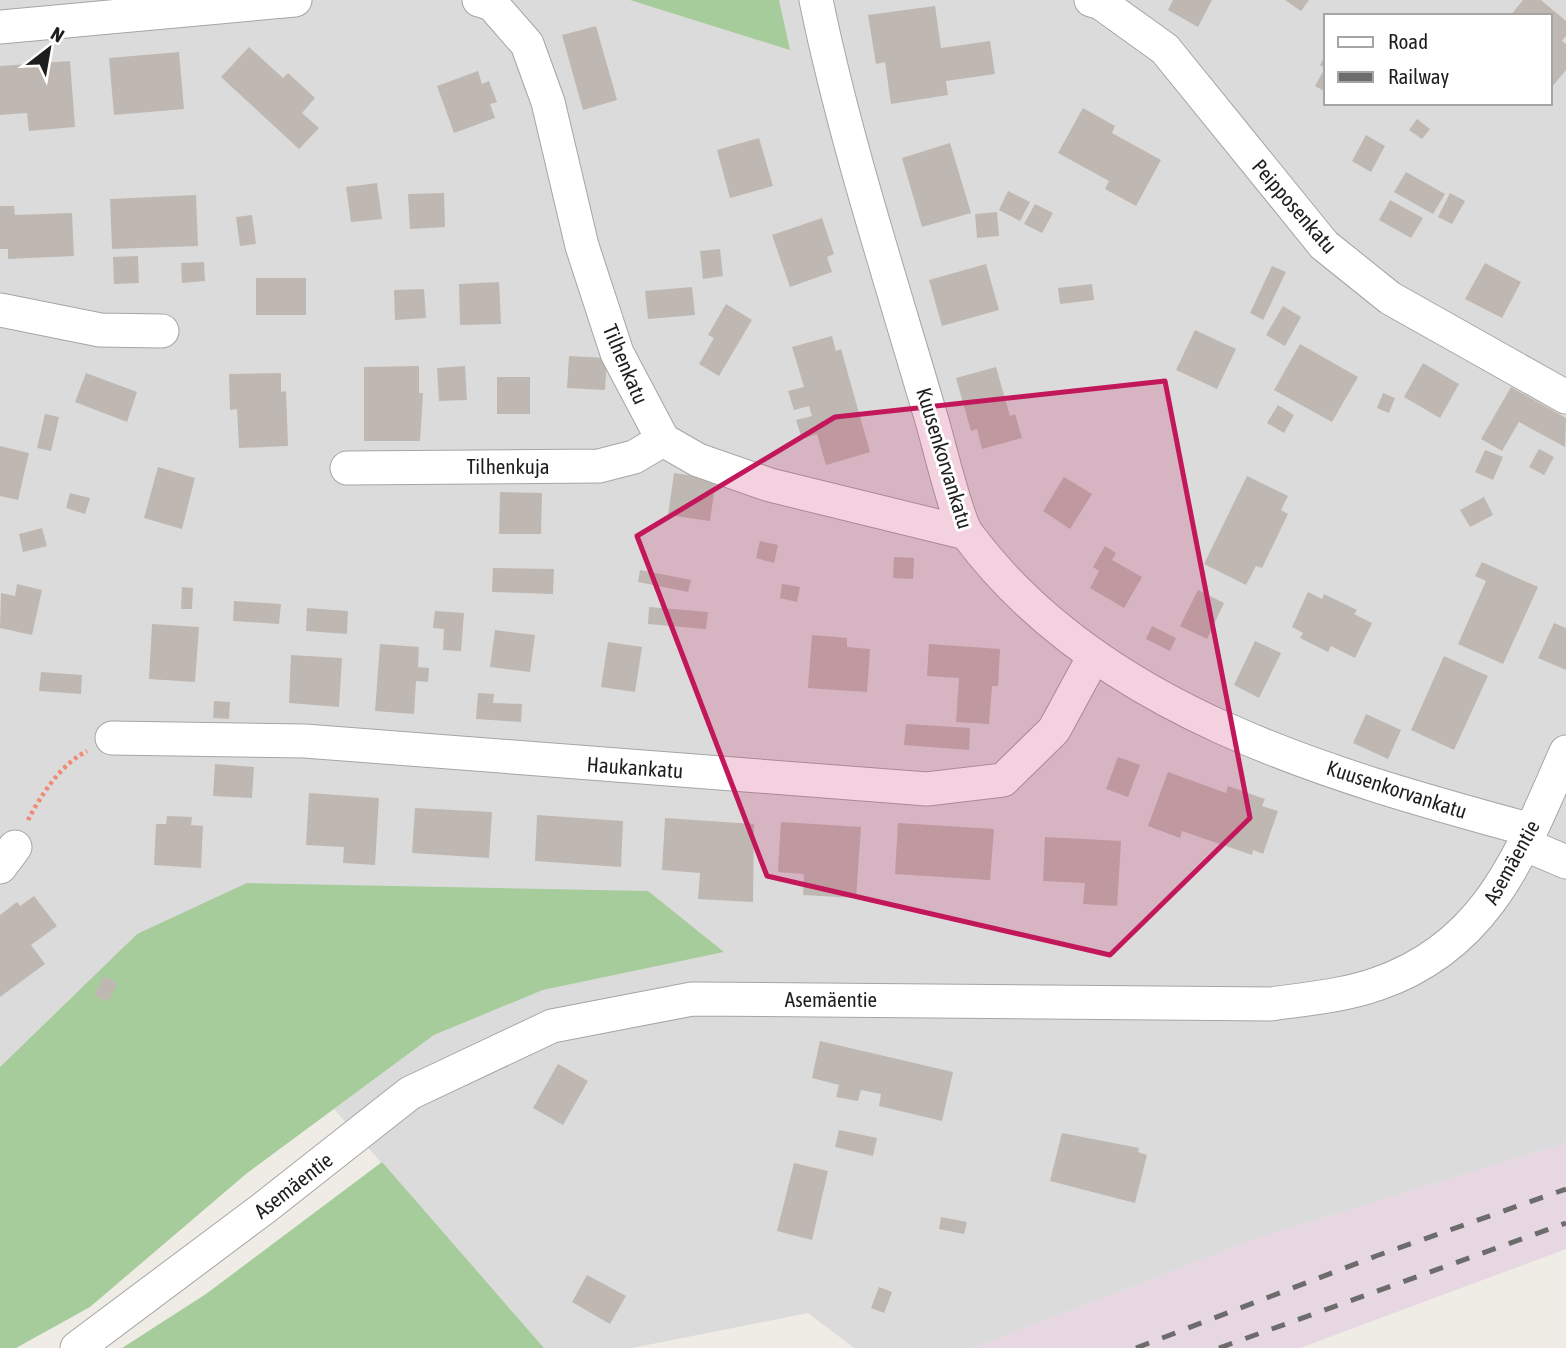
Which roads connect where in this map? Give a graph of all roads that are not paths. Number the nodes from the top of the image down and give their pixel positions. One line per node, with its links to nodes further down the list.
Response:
1 (295, 0): 5 (street)
2 (479, 0): 9 (street, Tilhenkatu)
3 (816, 0): 11 (street, Kuusenkorvankatu)
4 (1091, 0): 8 (street, Peipposenkatu)
5 (0, 27)
6 (0, 310): 7 (street)
7 (162, 331)
8 (1566, 397)
9 (663, 440): 10 (street, Tilhenkuja); 11 (street)
10 (347, 468)
11 (966, 533): 12 (street, Kuusenkorvankatu)
12 (1093, 658): 13 (street, Haukankatu); 15 (street, Kuusenkorvankatu)
13 (112, 737)
14 (1566, 752): 15 (street, Asemäentie)
15 (1528, 837): 16 (street, Kuusenkorvankatu); 17 (street, Asemäentie)
16 (1566, 862)
17 (77, 1348)

